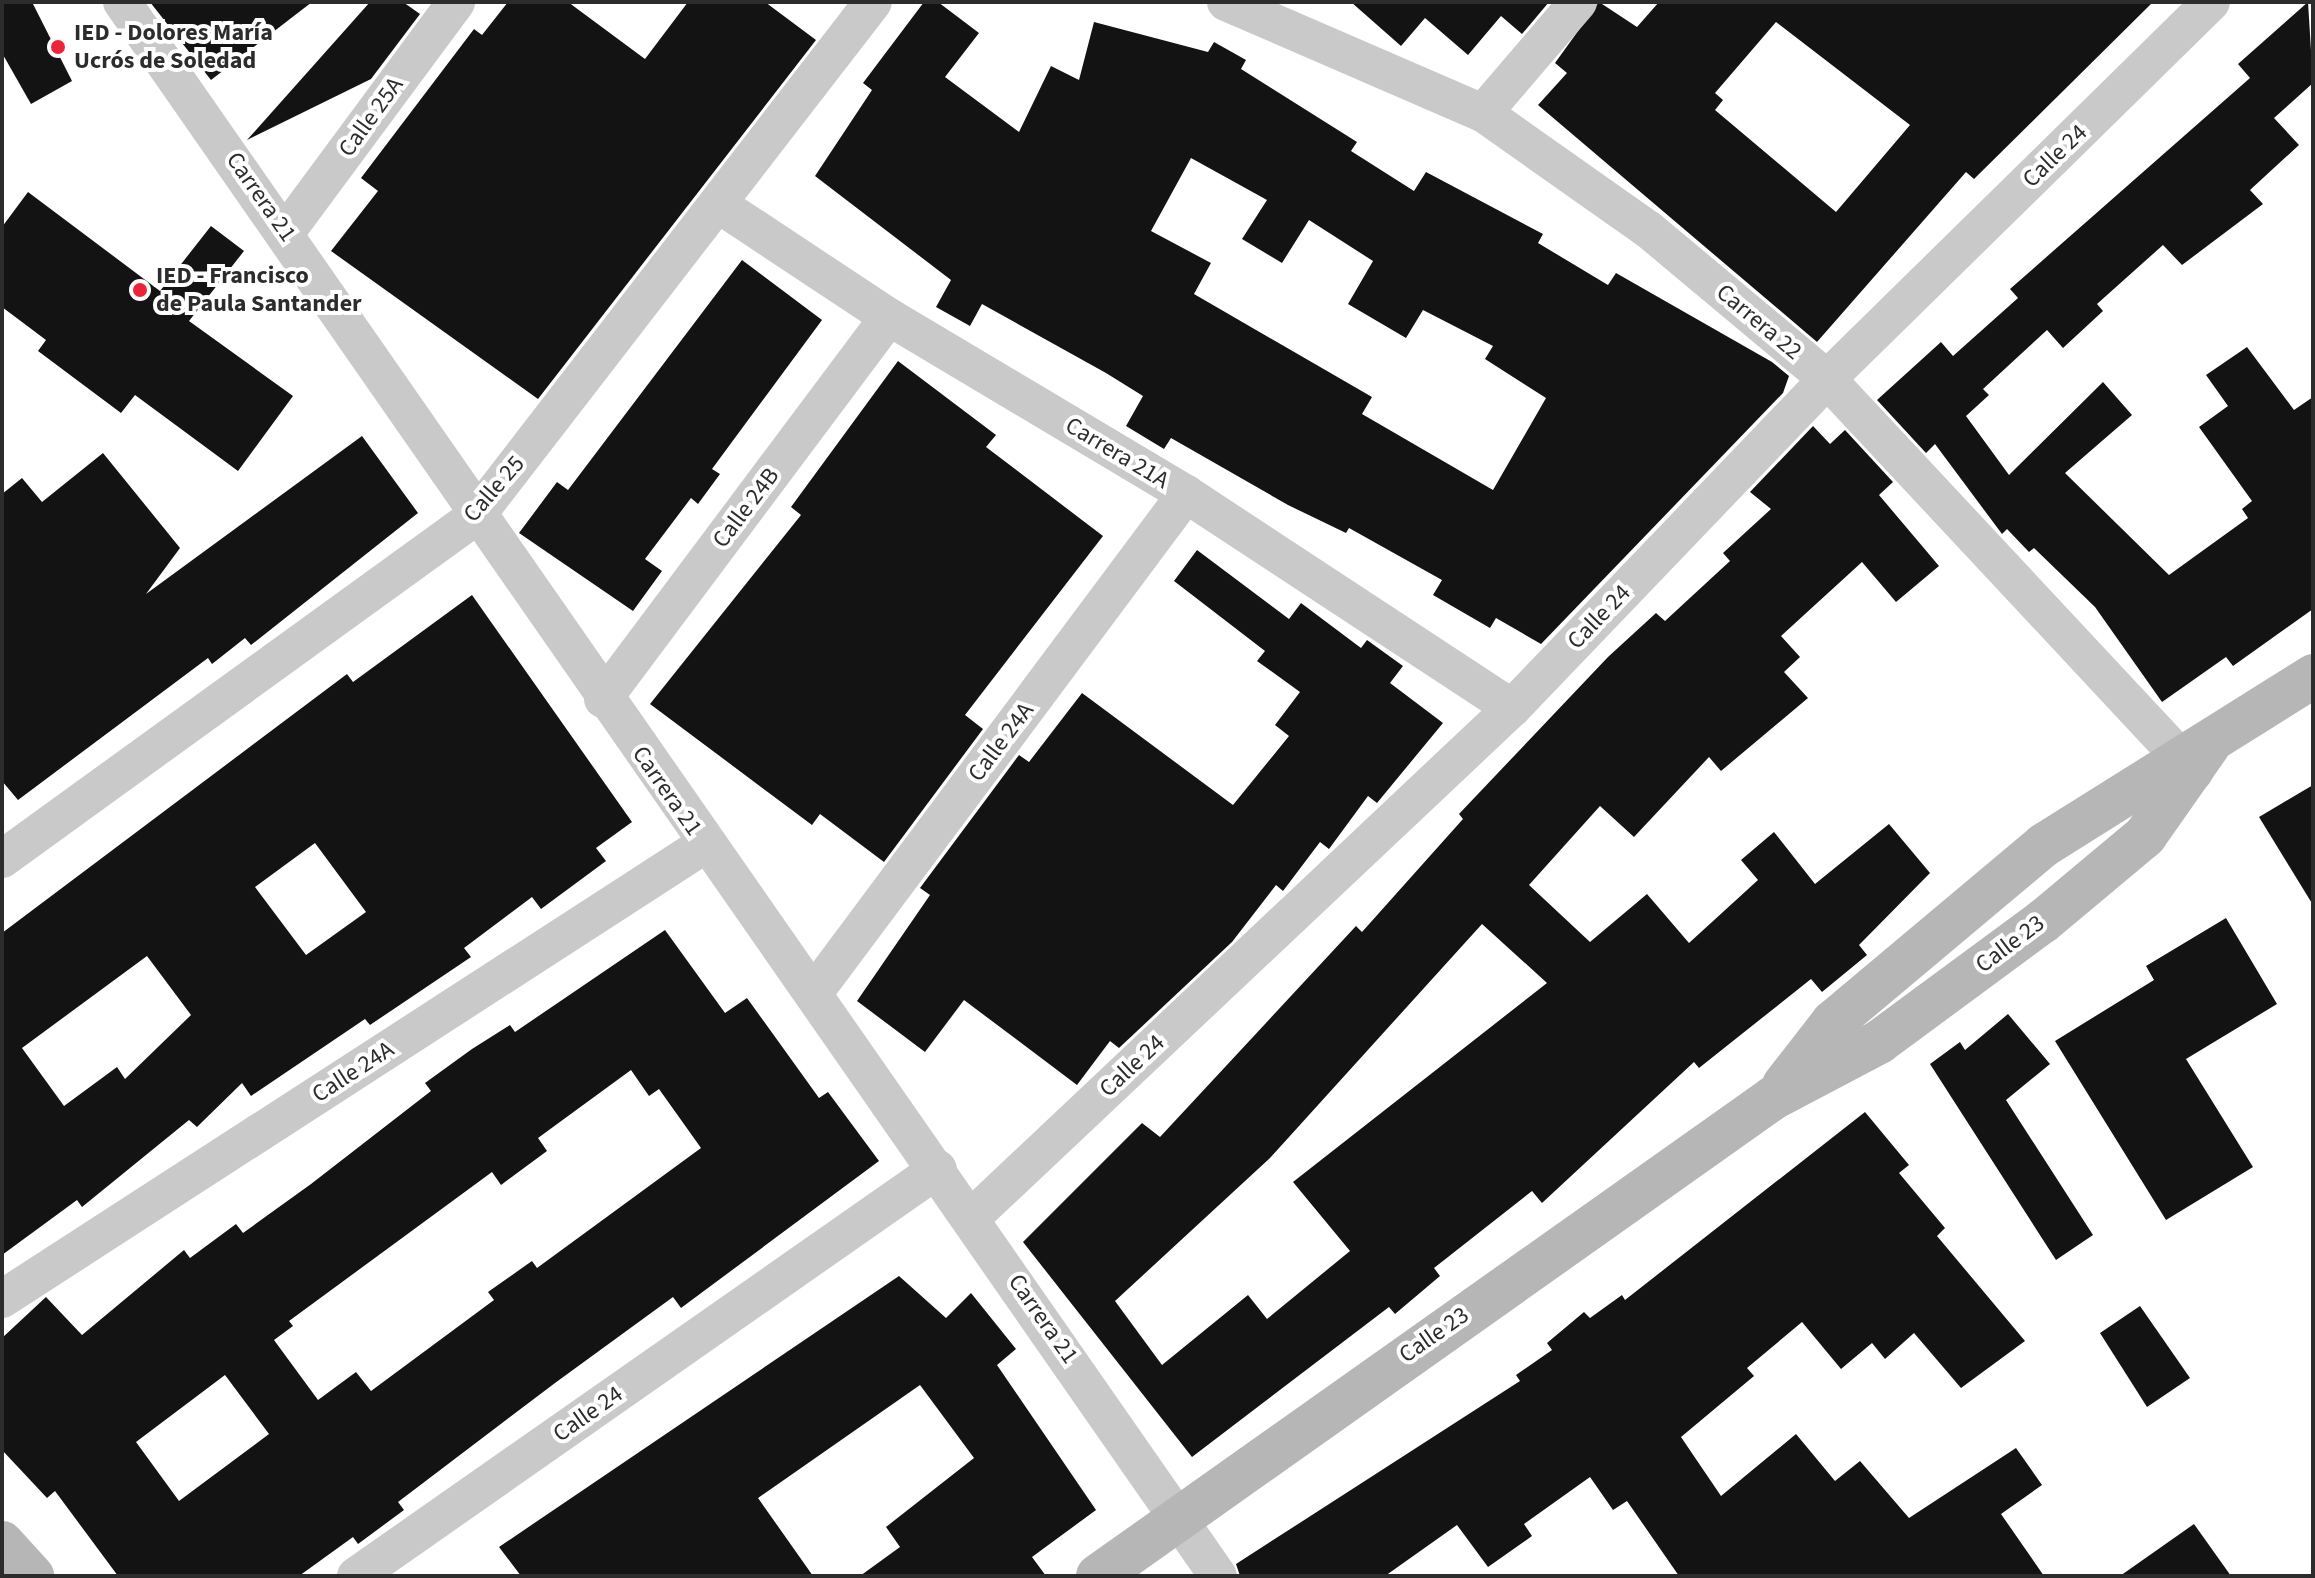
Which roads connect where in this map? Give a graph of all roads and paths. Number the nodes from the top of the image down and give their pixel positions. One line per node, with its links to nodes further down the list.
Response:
1 (122, 2): 9 (street, Carrera 21)
2 (456, 2): 9 (street, Calle 25A)
3 (873, 2): 8 (street, Calle 25)
4 (1226, 2): 7 (street, Carrera 22)
5 (1578, 2): 7 (street)
6 (2211, 2): 11 (street, Calle 24)
7 (1483, 113): 11 (street, Carrera 22)
8 (718, 204): 10 (street, Carrera 21A); 13 (street, Calle 25)
9 (286, 232): 13 (street, Carrera 21)
10 (889, 317): 12 (street, Carrera 21A); 15 (street, Calle 24B)
11 (1827, 379): 16 (street, Calle 24); 17 (street, Carrera 22)
12 (1186, 494): 16 (street, Carrera 21A); 20 (street, Calle 24A)
13 (476, 516): 15 (street, Carrera 21); 19 (street, Calle 25)
14 (2313, 676): 17 (street, Calle 23)
15 (603, 699): 18 (street, Carrera 21)
16 (1512, 708): 23 (street, Calle 24)
17 (2195, 759): 21 (street, Calle 23); 21 (street, Calle 23)
18 (704, 845): 20 (street, Carrera 21); 24 (street, Calle 24A)
19 (2, 859)
20 (816, 990): 22 (street, Carrera 21)
21 (1773, 1098): 25 (street, Calle 23)
22 (938, 1169): 23 (street, Carrera 21); 28 (street, Calle 24)
23 (972, 1217): 25 (street, Carrera 21)
24 (2, 1299)
25 (1178, 1514): 29 (street, Calle 23); 30 (street, Carrera 21)
26 (2, 1543): 27 (street)
27 (32, 1576)
28 (356, 1576)
29 (1098, 1576)
30 (1218, 1576)

